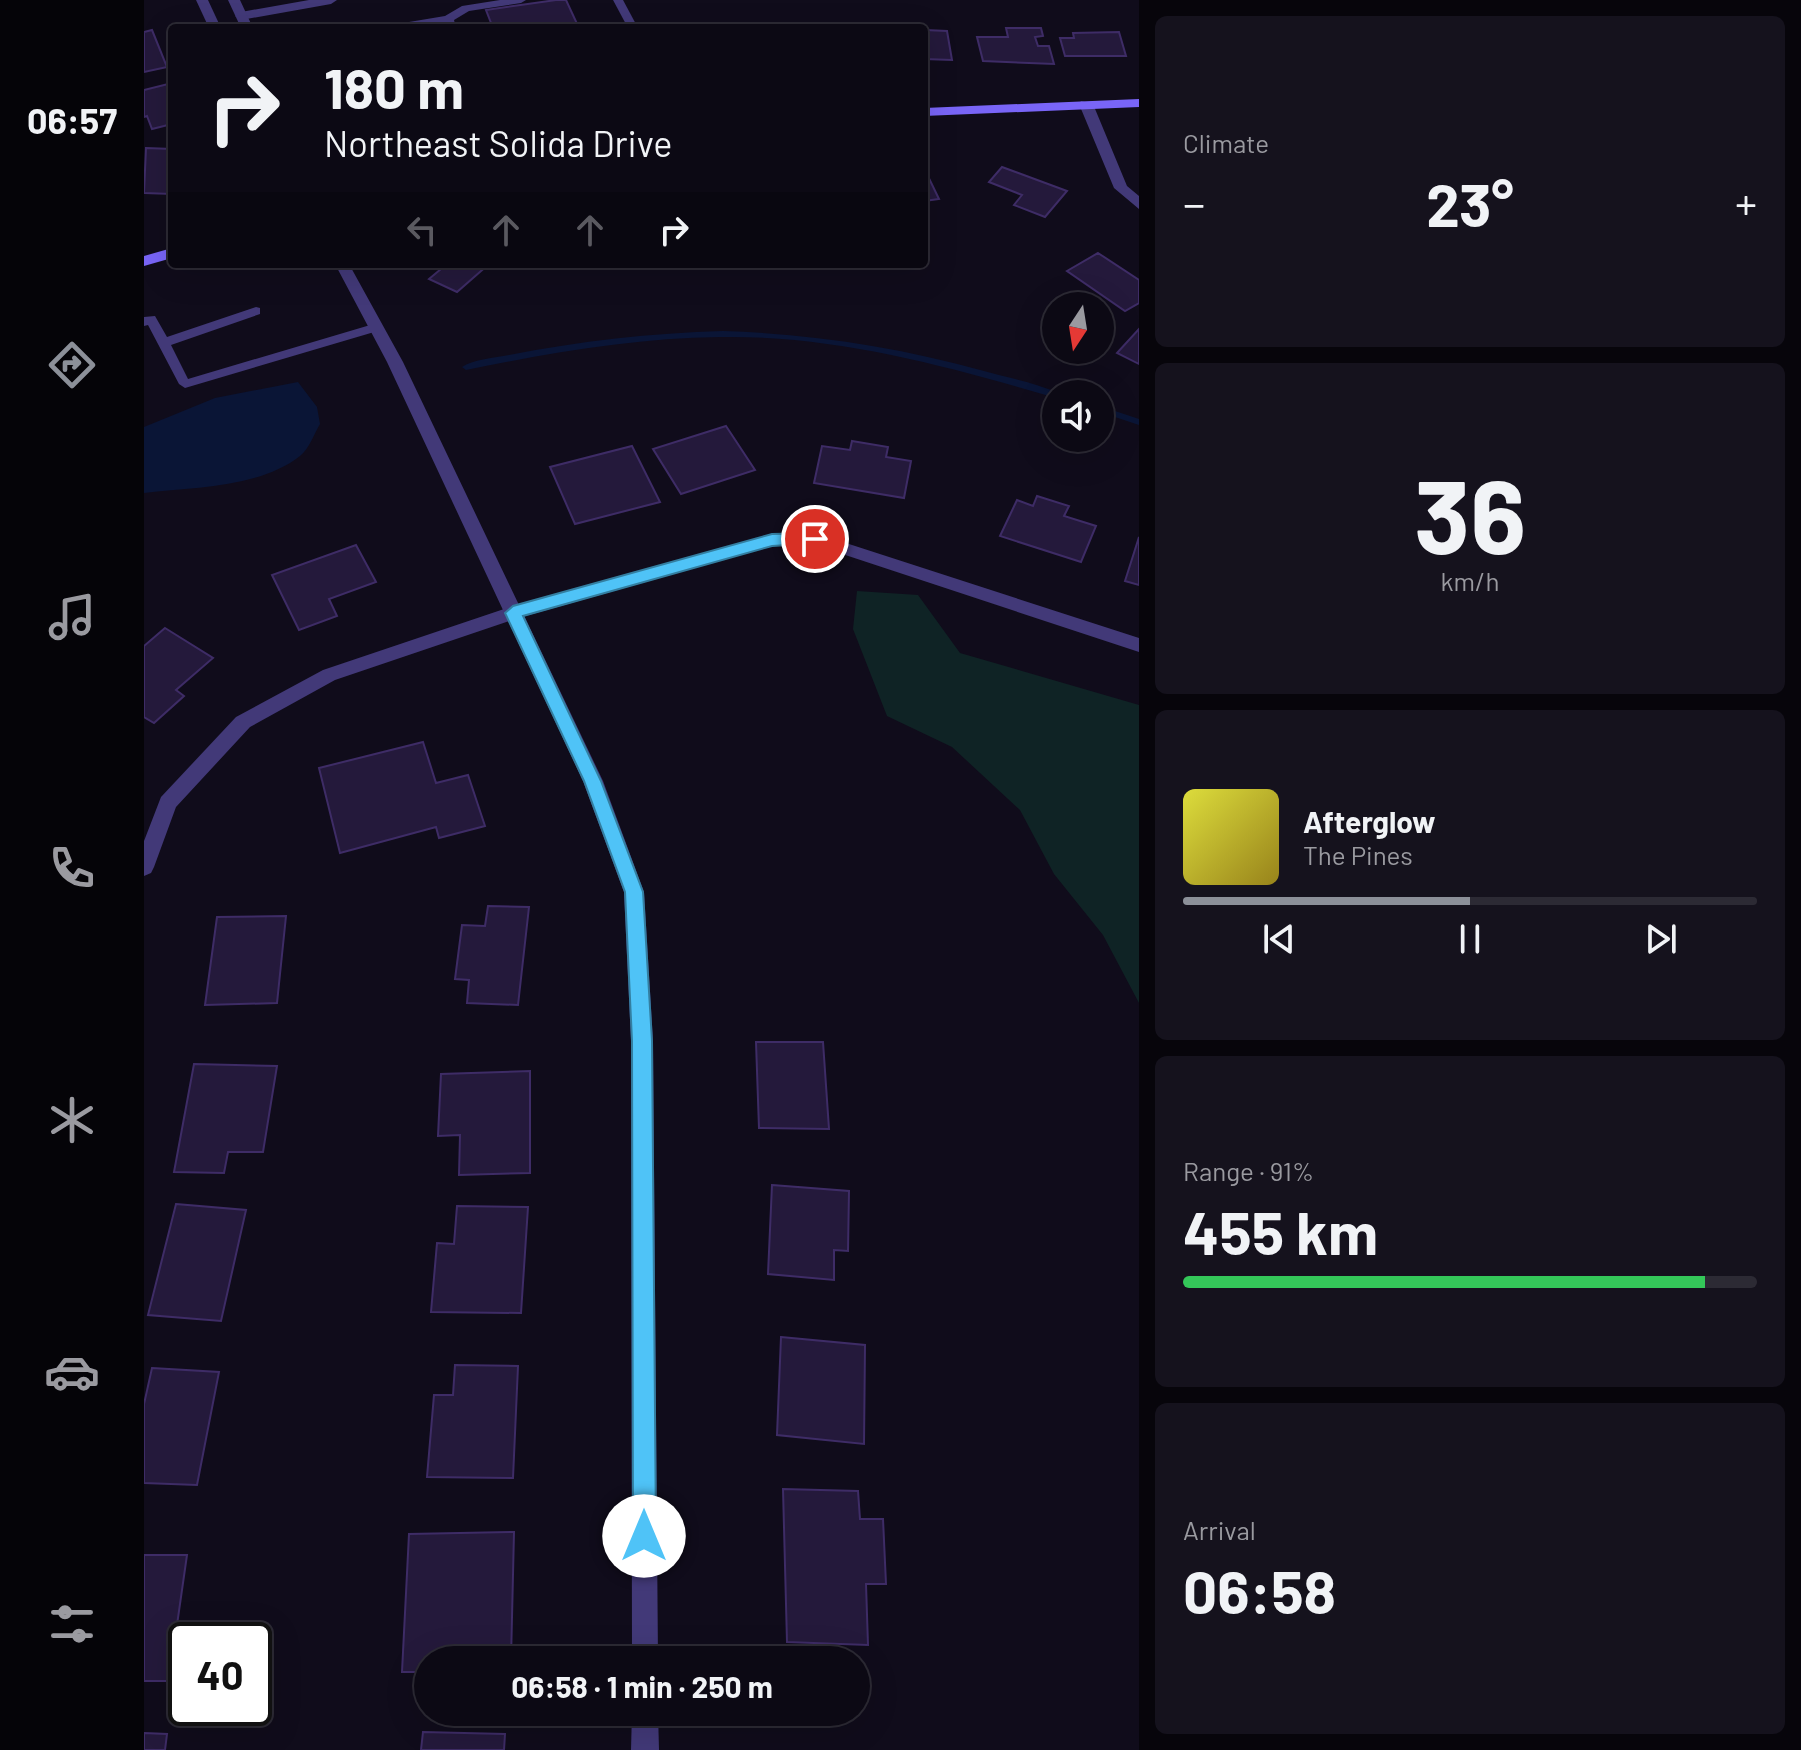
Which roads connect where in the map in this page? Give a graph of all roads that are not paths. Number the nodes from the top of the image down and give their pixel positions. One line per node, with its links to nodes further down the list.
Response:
1 (202, 0): 7 (street)
2 (234, 0): 6 (street)
3 (331, 0): 6 (street)
4 (521, 0): 8 (lane)
5 (618, 0): 9 (lane)
6 (244, 22)
7 (213, 24)
8 (449, 24)
9 (631, 24)
10 (1139, 103): 11 (main road)
11 (1086, 104): 12 (main road); 13 (street)
12 (928, 112)
13 (1139, 204)
14 (168, 254): 15 (main road)
15 (144, 261)
16 (344, 268): 19 (street)
17 (256, 311): 20 (lane)
18 (144, 322): 20 (lane)
19 (377, 327): 20 (lane); 21 (street)
20 (164, 343)
21 (513, 613): 22 (street); 23 (street); 24 (street)
22 (1139, 645)
23 (144, 867)
24 (645, 1646)
25 (645, 1726): 26 (street)
26 (645, 1750)

